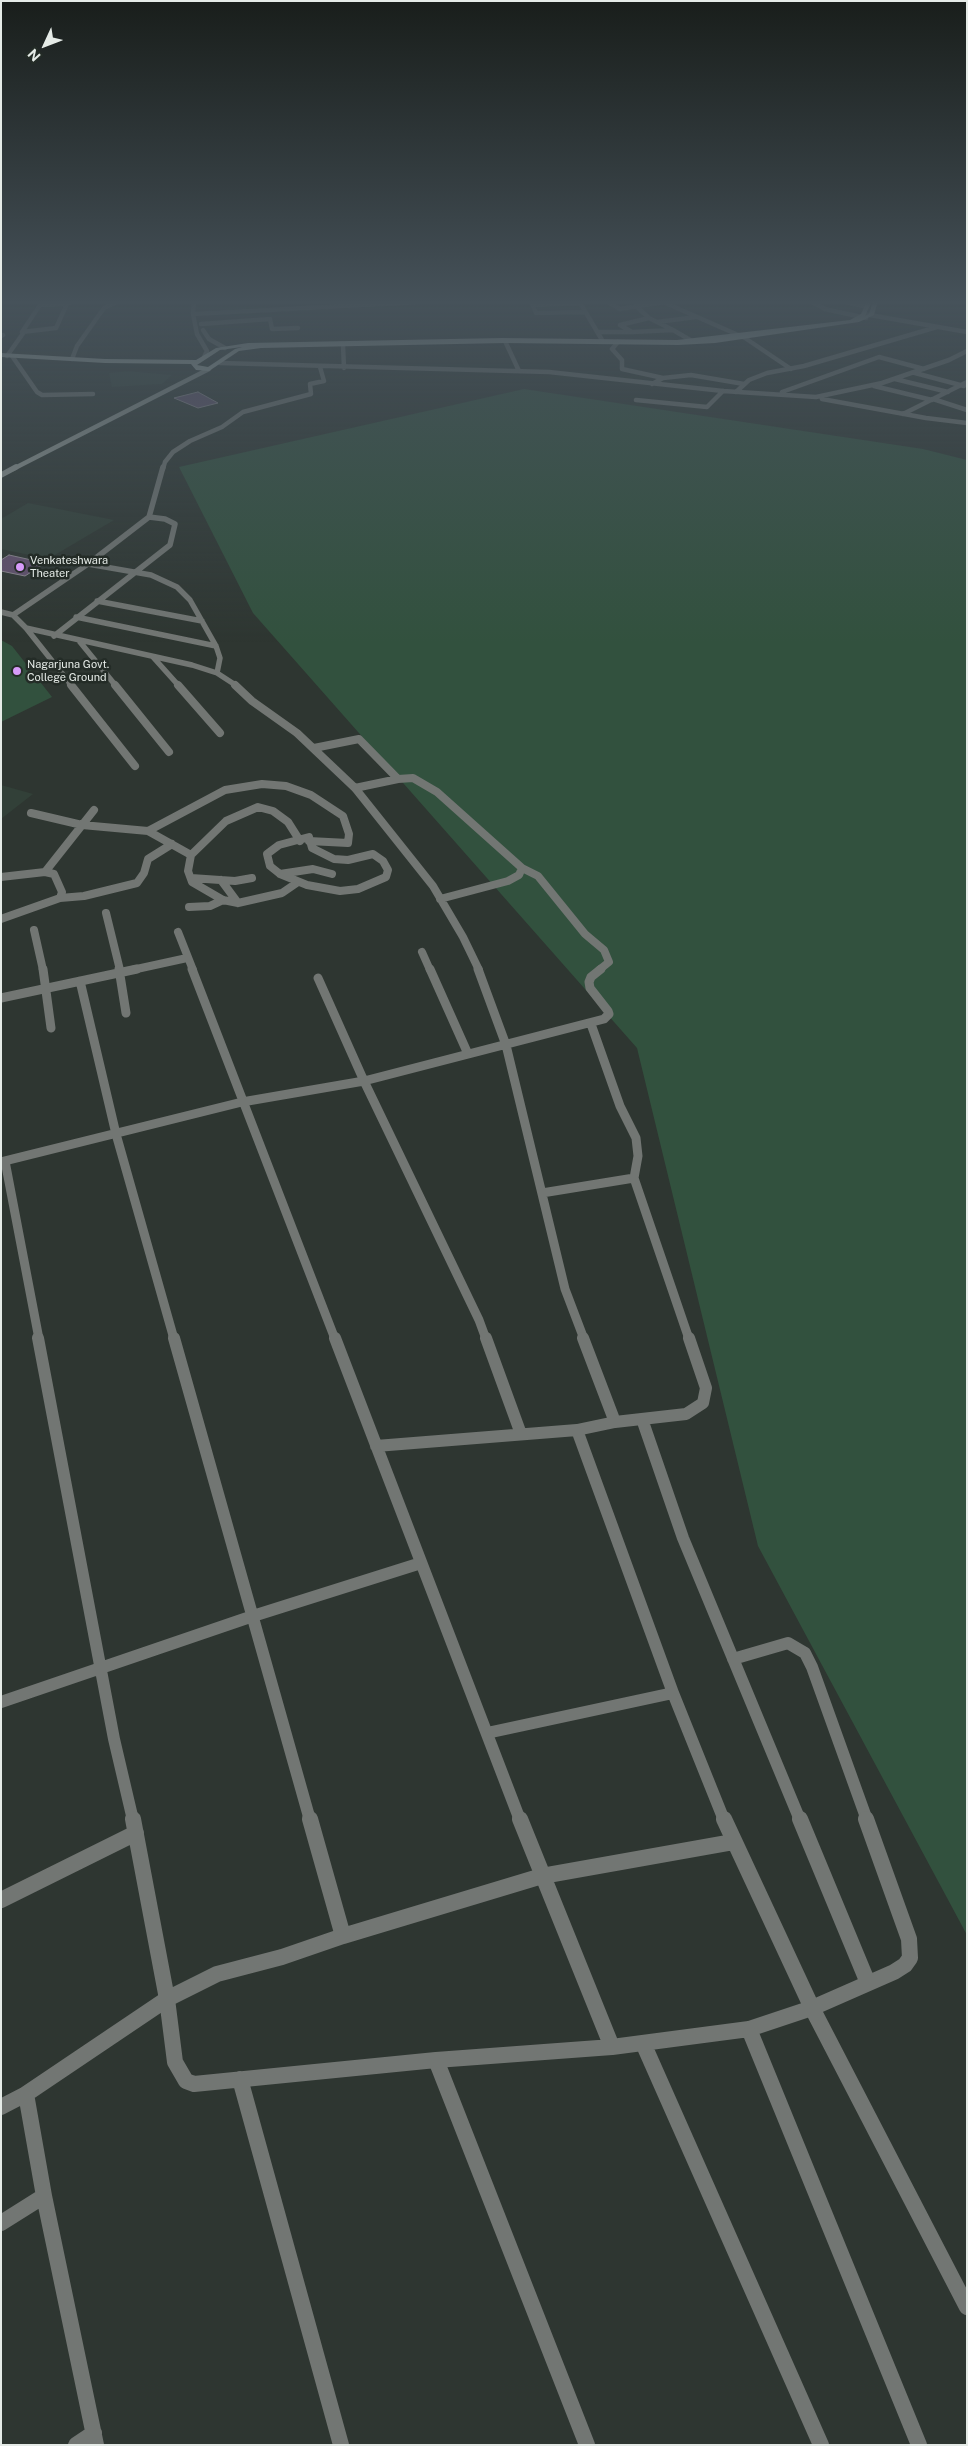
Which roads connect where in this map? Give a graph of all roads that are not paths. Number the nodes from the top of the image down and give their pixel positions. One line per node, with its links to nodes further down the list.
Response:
1 (105, 415): 8 (main road)
2 (117, 415): 9 (main road)
3 (239, 415): 10 (street)
4 (910, 415): 5 (street)
5 (942, 420): 6 (street); 7 (street)
6 (967, 423)
7 (967, 429)
8 (1, 468)
9 (1, 475)
10 (149, 517): 11 (street); 12 (street)
11 (88, 564): 12 (street); 15 (street)
12 (136, 572): 13 (street); 17 (street)
13 (97, 601): 16 (street); 17 (street)
14 (1, 612): 15 (street)
15 (13, 614): 18 (street)
16 (76, 617): 19 (street); 21 (street)
17 (202, 621): 21 (street)
18 (26, 628): 19 (street); 27 (street)
19 (54, 636): 20 (street)
20 (80, 642): 22 (street); 26 (street)
21 (216, 646): 23 (street)
22 (153, 657): 23 (street); 24 (street)
23 (217, 673): 25 (street)
24 (220, 733)
25 (314, 748): 28 (street); 29 (street)
26 (169, 752)
27 (135, 766)
28 (398, 779): 29 (street); 40 (street)
29 (355, 788): 50 (street)
30 (94, 810): 32 (street)
31 (31, 813): 32 (street)
32 (82, 826): 33 (street); 41 (street)
33 (148, 831): 34 (street); 35 (street)
34 (310, 843): 36 (street); 38 (street)
35 (172, 844): 37 (street); 49 (street)
36 (301, 844): 37 (street); 42 (street)
37 (192, 855): 45 (street)
38 (366, 856): 39 (street); 48 (street)
39 (369, 865)
40 (522, 868): 50 (street); 66 (street)
41 (46, 872): 44 (street); 49 (street)
42 (280, 874): 43 (street); 48 (street)
43 (332, 874)
44 (1, 877)
45 (191, 878): 47 (street); 51 (street)
46 (252, 878): 47 (street)
47 (221, 880): 52 (street)
48 (298, 882): 52 (street)
49 (60, 898): 55 (street)
50 (440, 899): 68 (street)
51 (223, 900): 52 (street); 53 (street)
52 (238, 903)
53 (189, 906)
54 (106, 913): 60 (street)
55 (1, 919)
56 (34, 930): 63 (street)
57 (178, 932): 59 (street)
58 (422, 952): 69 (street)
59 (187, 958): 60 (street); 71 (street)
60 (120, 972): 62 (street); 65 (street)
61 (318, 978): 70 (street)
62 (80, 981): 63 (street); 72 (street)
63 (47, 988): 64 (street); 67 (street)
64 (1, 998)
65 (126, 1013)
66 (591, 1024): 68 (street); 74 (street)
67 (51, 1028)
68 (506, 1045): 69 (street); 75 (street)
69 (468, 1054): 70 (street)
70 (364, 1081): 71 (street); 79 (street)
71 (242, 1102): 72 (street); 80 (street)
72 (116, 1134): 73 (street); 82 (street)
73 (3, 1162): 84 (street)
74 (634, 1178): 75 (street); 76 (street)
75 (542, 1194): 77 (street)
76 (642, 1419): 77 (street); 83 (street)
77 (615, 1422): 78 (street)
78 (577, 1430): 79 (street); 85 (street)
79 (521, 1434): 80 (street)
80 (376, 1446): 81 (street)
81 (421, 1563): 82 (street); 87 (street)
82 (254, 1616): 84 (street); 92 (street)
83 (733, 1659): 93 (street); 93 (street)
84 (101, 1669): 86 (street); 88 (street)
85 (673, 1693): 87 (street); 89 (street)
86 (1, 1702)
87 (487, 1733): 90 (street)
88 (136, 1833): 91 (street); 94 (street)
89 (733, 1842): 90 (street); 95 (street)
90 (542, 1876): 92 (street); 98 (street)
91 (1, 1900)
92 (343, 1936): 94 (street)
93 (868, 1983): 95 (street)
94 (167, 2000): 100 (street); 101 (street)
95 (812, 2008): 96 (street); 105 (street)
96 (749, 2029): 97 (street); 111 (street)
97 (643, 2044): 98 (street); 110 (street)
98 (612, 2047): 99 (street)
99 (436, 2060): 100 (street); 109 (street)
100 (240, 2079): 108 (street)
101 (26, 2094): 102 (street); 103 (street)
102 (1, 2107)
103 (44, 2196): 104 (street); 106 (street)
104 (1, 2223)
105 (967, 2307)
106 (95, 2439): 107 (street)
107 (76, 2445)
108 (341, 2445)
109 (587, 2445)
110 (821, 2445)
111 (919, 2445)

